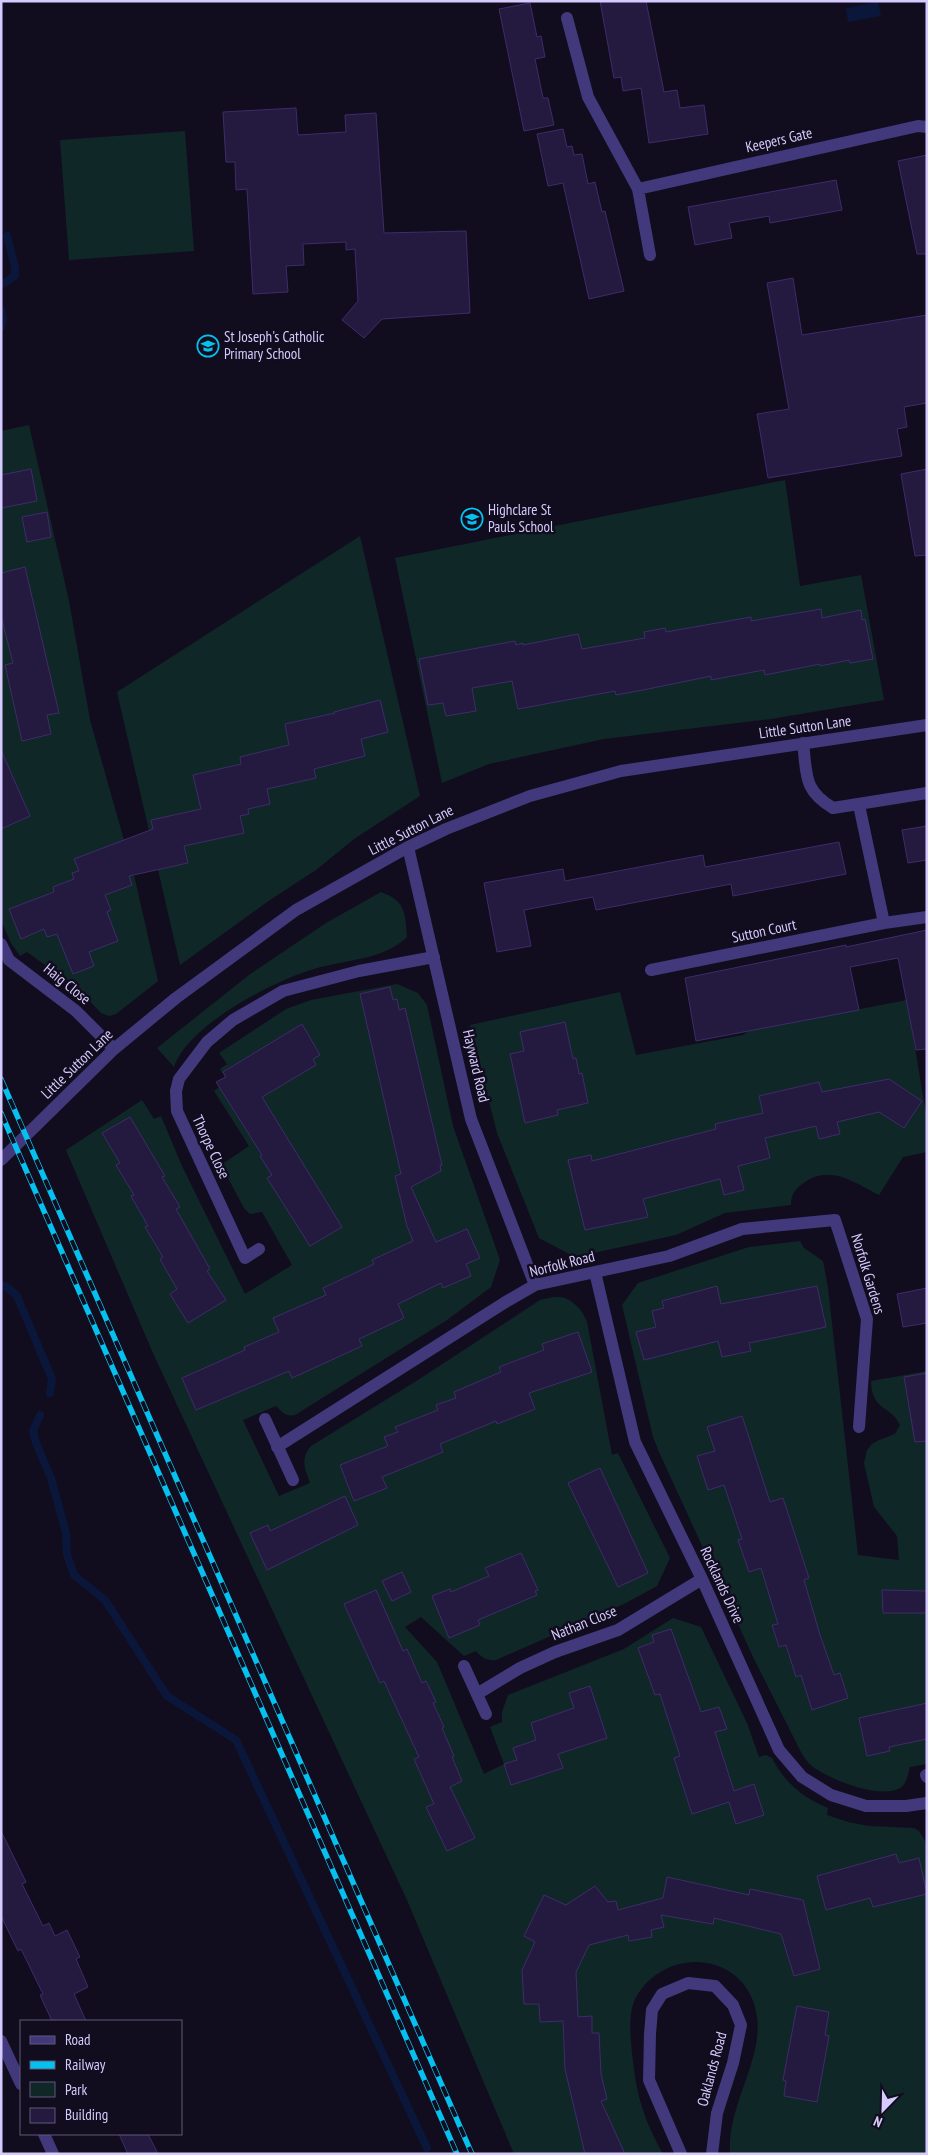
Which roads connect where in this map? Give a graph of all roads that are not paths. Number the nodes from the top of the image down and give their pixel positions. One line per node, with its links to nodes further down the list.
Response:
1 (567, 18): 3 (street)
2 (927, 127): 3 (street, Keepers Gate)
3 (638, 189): 4 (street)
4 (650, 255)
5 (927, 725): 6 (street, Little Sutton Lane)
6 (803, 743): 8 (street); 9 (street, Little Sutton Lane)
7 (927, 793): 8 (street)
8 (859, 805): 11 (street)
9 (408, 847): 13 (street, Hayward Road); 15 (street, Little Sutton Lane)
10 (927, 917): 11 (street, Sutton Court)
11 (884, 923): 14 (street, Sutton Court)
12 (1, 944): 15 (street, Haig Close)
13 (434, 957): 18 (street, Thorpe Close); 20 (street, Hayward Road)
14 (651, 970)
15 (114, 1049): 16 (street, Little Sutton Lane)
16 (1, 1160)
17 (835, 1220): 19 (street, Norfolk Road); 22 (street, Norfolk Gardens)
18 (259, 1249)
19 (595, 1272): 20 (street, Norfolk Road); 25 (street, Rocklands Drive)
20 (535, 1285): 23 (street, Norfolk Road)
21 (264, 1419): 23 (street)
22 (859, 1427)
23 (277, 1447): 24 (street)
24 (293, 1480)
25 (702, 1579): 27 (street, Nathan Close); 29 (street, Rocklands Drive)
26 (464, 1666): 27 (street)
27 (477, 1694): 28 (street)
28 (486, 1714)
29 (927, 1803)
30 (1, 2041): 31 (street)
31 (20, 2082)
32 (44, 2135): 33 (street)
33 (53, 2154)
34 (681, 2154): 35 (street, Oaklands Road)
35 (712, 2154)

